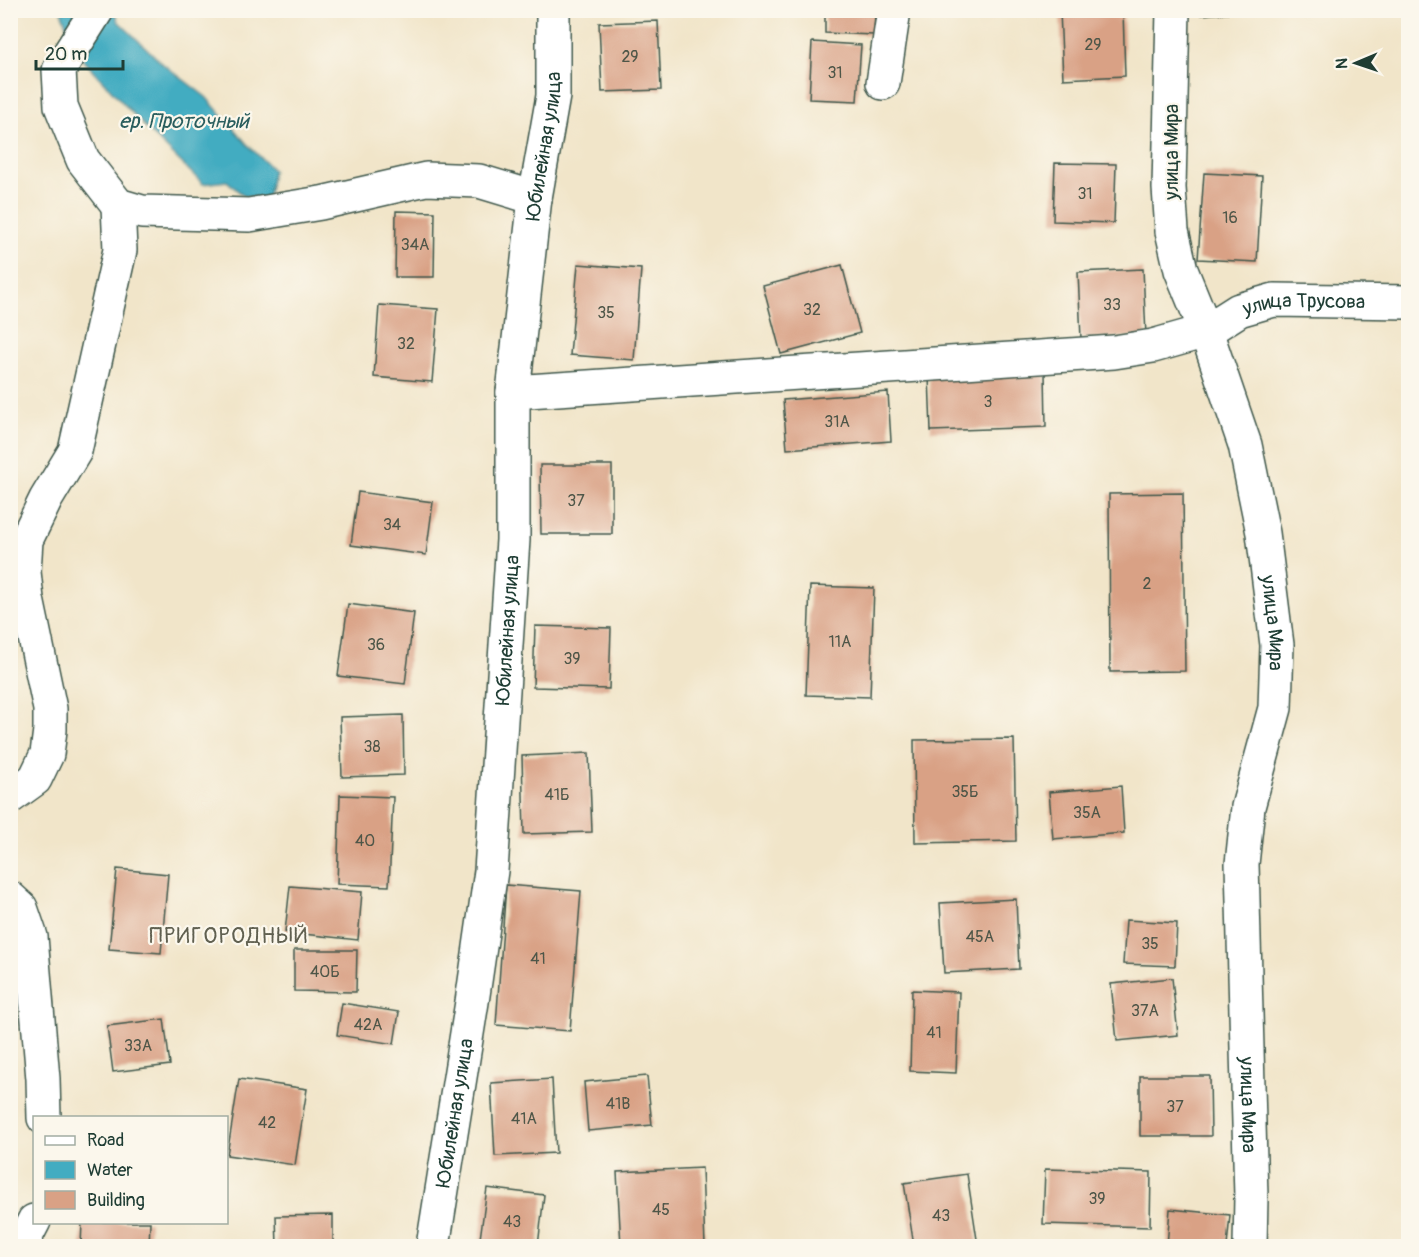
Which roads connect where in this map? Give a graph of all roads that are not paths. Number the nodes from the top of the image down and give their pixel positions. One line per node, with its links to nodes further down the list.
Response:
1 (97, 10): 7 (street)
2 (553, 10): 6 (street, Юбилейная улица)
3 (894, 10): 5 (street)
4 (1173, 10): 9 (street, улица Мира)
5 (883, 83)
6 (535, 198): 7 (street); 10 (street, Юбилейная улица)
7 (118, 205): 11 (street)
8 (1408, 302): 9 (street, улица Трусова)
9 (1206, 331): 10 (street, улица Трусова); 17 (street, улица Мира)
10 (513, 392): 16 (street, Юбилейная улица)
11 (10, 797)
12 (10, 898): 13 (street)
13 (44, 1116)
14 (33, 1223): 15 (street)
15 (21, 1246)
16 (433, 1246)
17 (1250, 1246)

